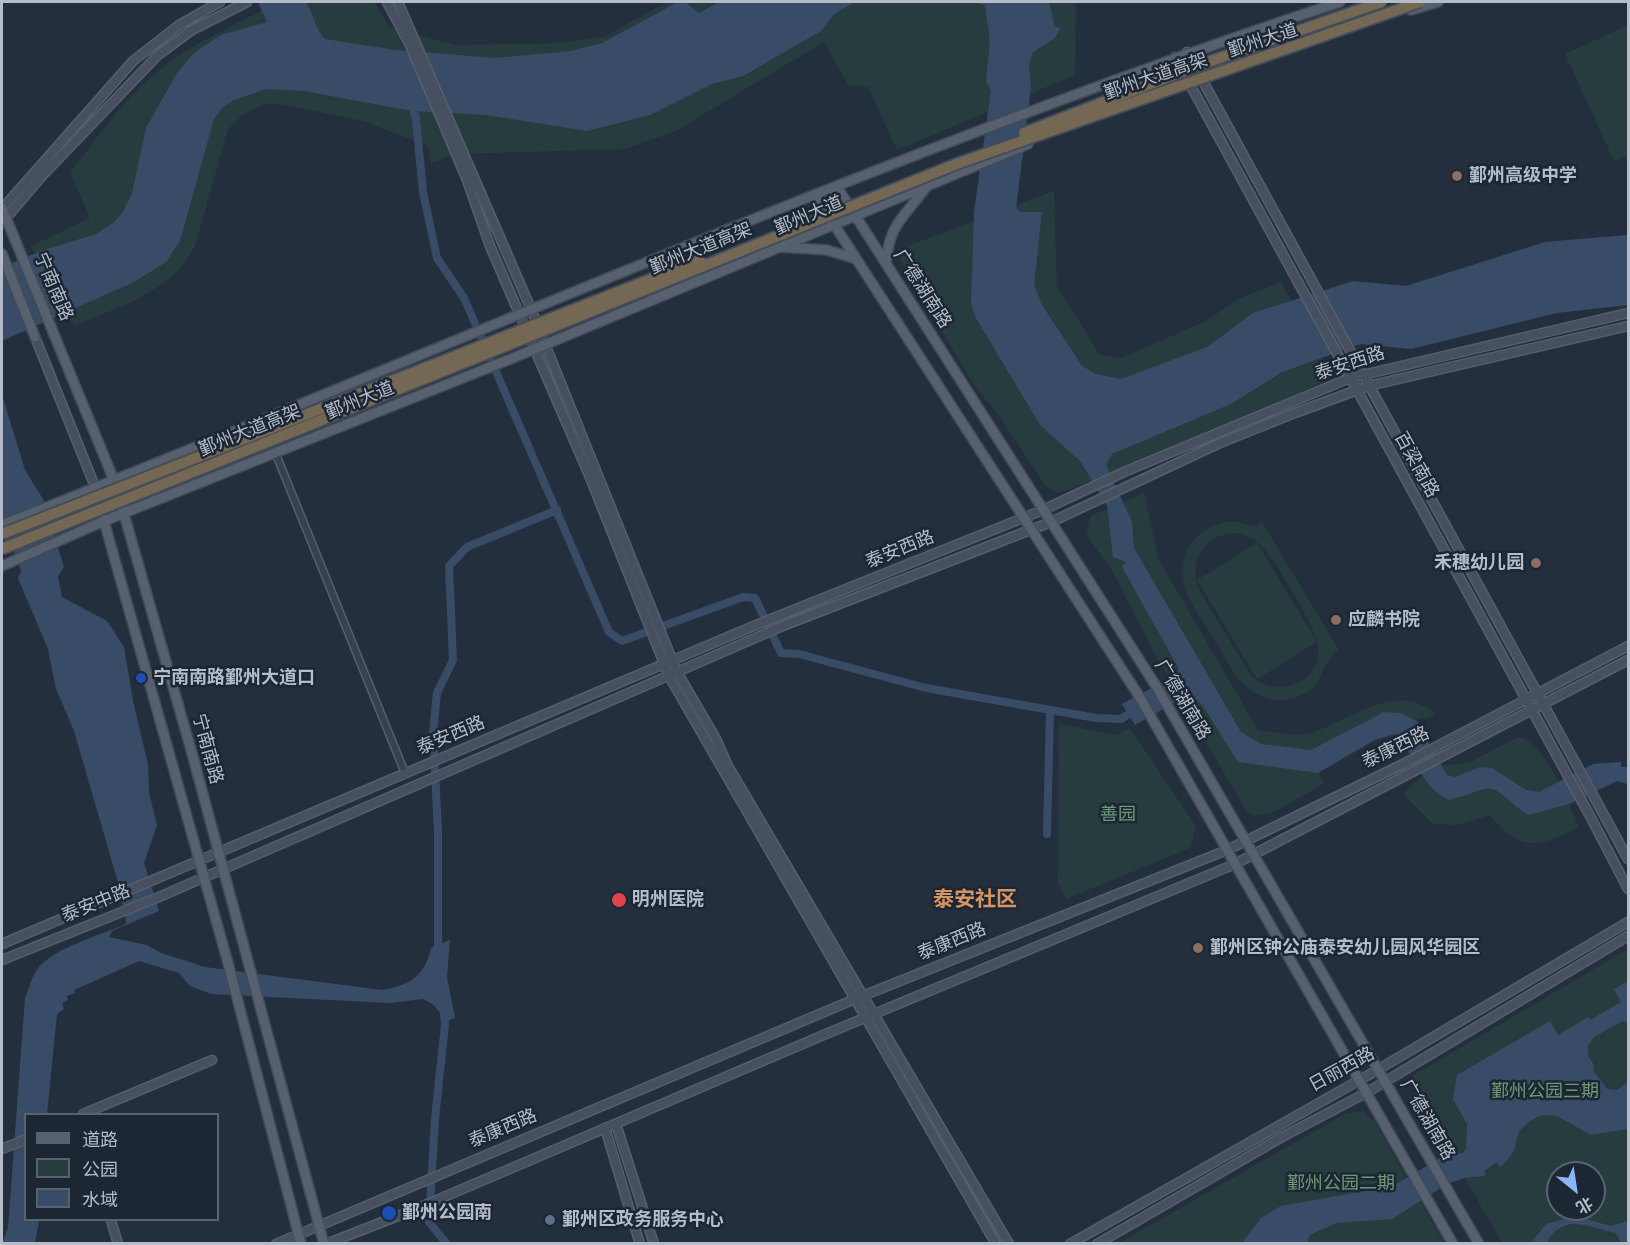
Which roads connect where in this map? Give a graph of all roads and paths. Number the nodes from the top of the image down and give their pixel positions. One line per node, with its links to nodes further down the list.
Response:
1 (220, 2): 16 (main road)
2 (246, 2): 18 (main road)
3 (387, 2): 25 (main road)
4 (398, 2): 24 (main road)
5 (1340, 2): 9 (main road, 鄞州大道)
6 (1382, 2): 44 (highway, 鄞州大道高架, bridge)
7 (1420, 2): 45 (highway, 鄞州大道高架, bridge)
8 (1438, 2): 11 (main road, 鄞州大道)
9 (1187, 52): 10 (main road, 鄞州大道); 11 (main road, 百梁南路)
10 (1175, 57): 12 (main road, 百梁南路); 14 (main road, 鄞州大道)
11 (1201, 79): 12 (main road, 鄞州大道); 30 (main road, 百梁南路)
12 (1190, 83): 13 (main road, 鄞州大道); 31 (main road, 百梁南路)
13 (928, 184): 17 (main road, 鄞州大道); 23 (main road)
14 (837, 187): 15 (main road, 鄞州大道); 17 (main road, 广德湖南路)
15 (815, 195): 19 (main road, 广德湖南路); 24 (main road, 鄞州大道)
16 (2, 209): 18 (main road, 宁南南路)
17 (854, 214): 19 (main road, 鄞州大道); 23 (main road, 广德湖南路)
18 (4, 221): 35 (main road, 宁南南路)
19 (833, 223): 20 (main road, 鄞州大道); 22 (main road, 广德湖南路)
20 (776, 247): 22 (main road); 29 (main road, 鄞州大道)
21 (3, 257): 28 (main road, 宁南南路)
22 (856, 259): 39 (main road, 广德湖南路)
23 (886, 264): 37 (main road, 广德湖南路)
24 (531, 309): 25 (main road, 鄞州大道); 29 (main road)
25 (520, 313): 29 (main road); 35 (main road, 鄞州大道)
26 (1629, 313): 30 (main road, 泰安西路)
27 (1629, 326): 32 (main road, 泰安西路)
28 (35, 337): 36 (main road, 宁南南路)
29 (539, 346): 34 (main road, 鄞州大道); 49 (main road); 49 (main road)
30 (1361, 374): 31 (main road, 泰安西路); 32 (main road, 百梁南路)
31 (1350, 378): 33 (main road, 百梁南路); 37 (main road, 泰安西路)
32 (1368, 386): 33 (main road, 泰安西路); 51 (main road, 百梁南路)
33 (1356, 389): 41 (main road, 泰安西路); 52 (main road, 百梁南路)
34 (275, 452): 38 (main road, 鄞州大道); 55 (street)
35 (115, 481): 36 (main road, 鄞州大道); 38 (main road, 宁南南路)
36 (96, 489): 40 (main road, 宁南南路); 42 (main road, 鄞州大道)
37 (1043, 510): 39 (main road, 泰安西路); 41 (main road, 广德湖南路)
38 (124, 513): 40 (main road, 鄞州大道); 58 (main road, 宁南南路)
39 (1024, 518): 43 (main road, 广德湖南路); 49 (main road, 泰安西路)
40 (104, 521): 46 (main road, 鄞州大道); 61 (main road, 宁南南路)
41 (1051, 522): 43 (main road, 泰安西路); 56 (main road, 广德湖南路)
42 (2, 525)
43 (1032, 530): 50 (main road, 泰安西路); 57 (main road, 广德湖南路)
44 (2, 534)
45 (2, 549)
46 (4, 565)
47 (1629, 646): 51 (main road, 泰康西路)
48 (1629, 660): 53 (main road, 泰康西路)
49 (668, 662): 50 (main road); 55 (main road, 泰安西路)
50 (673, 674): 63 (main road, 泰安西路); 70 (main road)
51 (1537, 694): 52 (main road, 泰康西路); 53 (main road, 百梁南路)
52 (1526, 700): 54 (main road, 百梁南路); 56 (main road, 泰康西路)
53 (1543, 705): 54 (main road, 泰康西路); 60 (main road, 百梁南路)
54 (1532, 711): 59 (main road, 泰康西路); 65 (main road, 百梁南路, bridge)
55 (405, 773): 58 (main road, 泰安西路)
56 (1246, 841): 57 (main road, 泰康西路); 59 (main road, 广德湖南路)
57 (1227, 850): 62 (main road, 广德湖南路); 70 (main road, 泰康西路)
58 (218, 854): 61 (main road, 泰安西路); 63 (main road, 宁南南路)
59 (1254, 854): 62 (main road, 泰康西路); 73 (main road, 广德湖南路)
60 (1629, 859)
61 (198, 862): 64 (main road, 宁南南路); 68 (main road, 泰安中路)
62 (1235, 864): 71 (main road, 泰康西路); 74 (main road, 广德湖南路)
63 (222, 870): 64 (main road, 泰安西路); 83 (main road, 宁南南路)
64 (203, 878): 69 (main road, 泰安中路); 84 (main road, 宁南南路)
65 (1629, 889)
66 (1629, 922): 73 (main road, 日丽西路)
67 (1629, 936): 75 (main road, 日丽西路)
68 (2, 944)
69 (2, 960)
70 (860, 997): 71 (main road); 83 (main road, 泰康西路)
71 (870, 1016): 78 (main road, 泰康西路); 90 (main road); 91 (main road)
72 (212, 1060): 77 (main road)
73 (1378, 1069): 74 (main road, 日丽西路); 75 (main road, 广德湖南路)
74 (1358, 1080): 76 (main road, 广德湖南路); 92 (main road, 日丽西路)
75 (1386, 1081): 76 (main road, 日丽西路); 95 (main road, 广德湖南路)
76 (1366, 1093): 93 (main road, 日丽西路); 94 (main road, 广德湖南路)
77 (85, 1113)
78 (616, 1124): 79 (main road, 泰康西路); 89 (main road)
79 (605, 1128): 87 (main road, 泰康西路); 88 (main road)
80 (24, 1140): 81 (main road)
81 (5, 1148)
82 (111, 1221): 85 (main road)
83 (318, 1226): 84 (main road, 泰康西路); 87 (main road, 宁南南路)
84 (299, 1239): 86 (main road, 泰康西路)
85 (118, 1244)
86 (276, 1244)
87 (325, 1244)
88 (640, 1244)
89 (654, 1244)
90 (996, 1244)
91 (1009, 1244)
92 (1071, 1244)
93 (1097, 1244)
94 (1453, 1244)
95 (1479, 1244)

